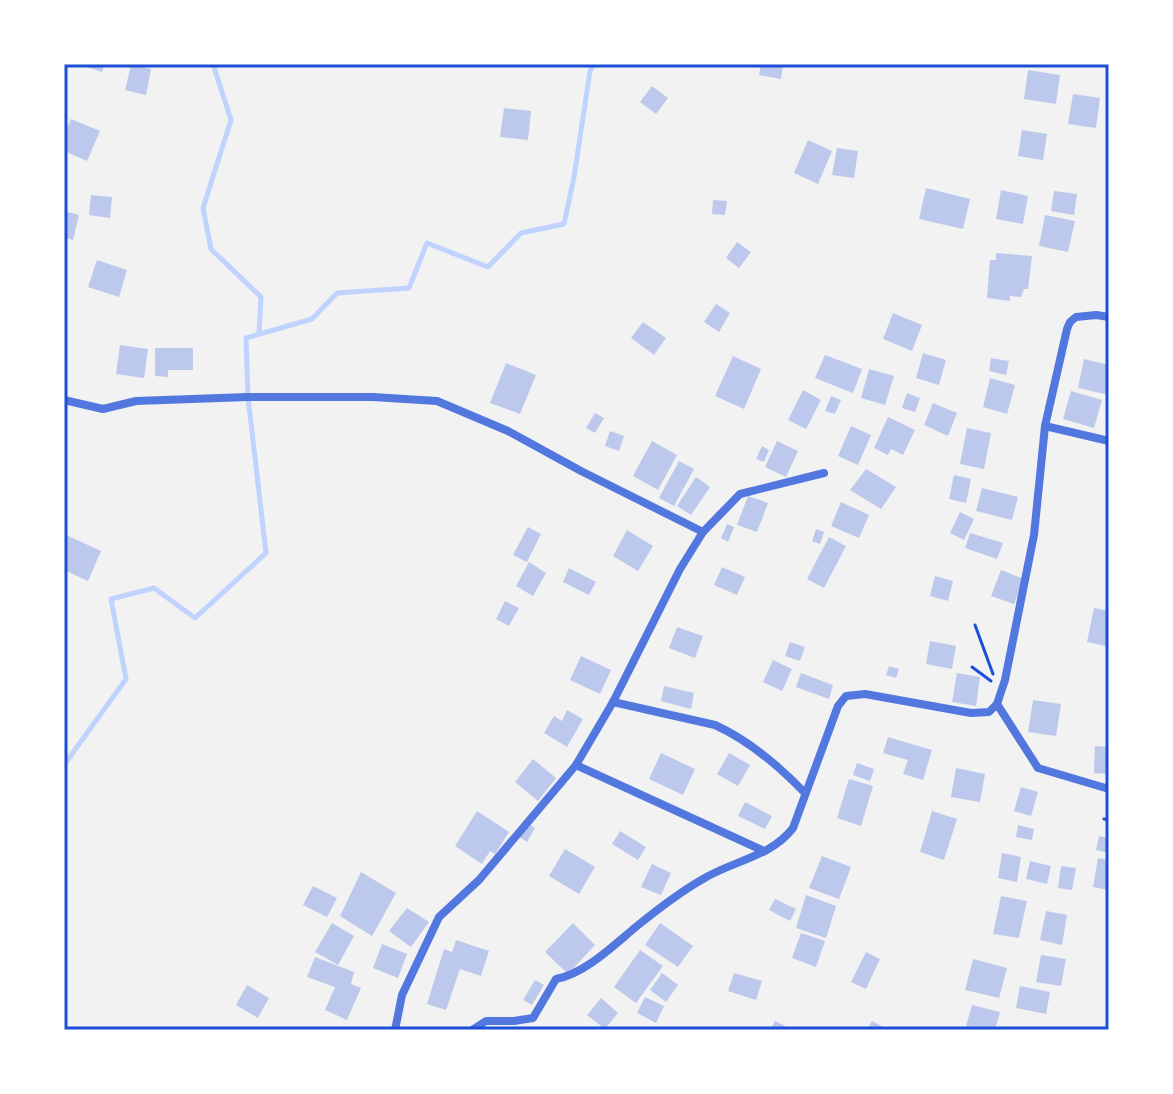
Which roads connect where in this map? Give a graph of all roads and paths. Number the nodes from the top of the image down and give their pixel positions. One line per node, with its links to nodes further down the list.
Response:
1 (1109, 317): 3 (street)
2 (64, 400): 6 (street)
3 (1045, 426): 4 (street); 10 (street)
4 (1109, 441)
5 (824, 473): 6 (street)
6 (703, 532): 9 (street)
7 (975, 625): 8 (path)
8 (972, 667)
9 (613, 702): 11 (street); 13 (street)
10 (997, 704): 12 (street); 13 (street)
11 (576, 765): 14 (street); 15 (street)
12 (1109, 789)
13 (805, 793): 14 (street)
14 (764, 851): 16 (street)
15 (395, 1030)
16 (472, 1030)

